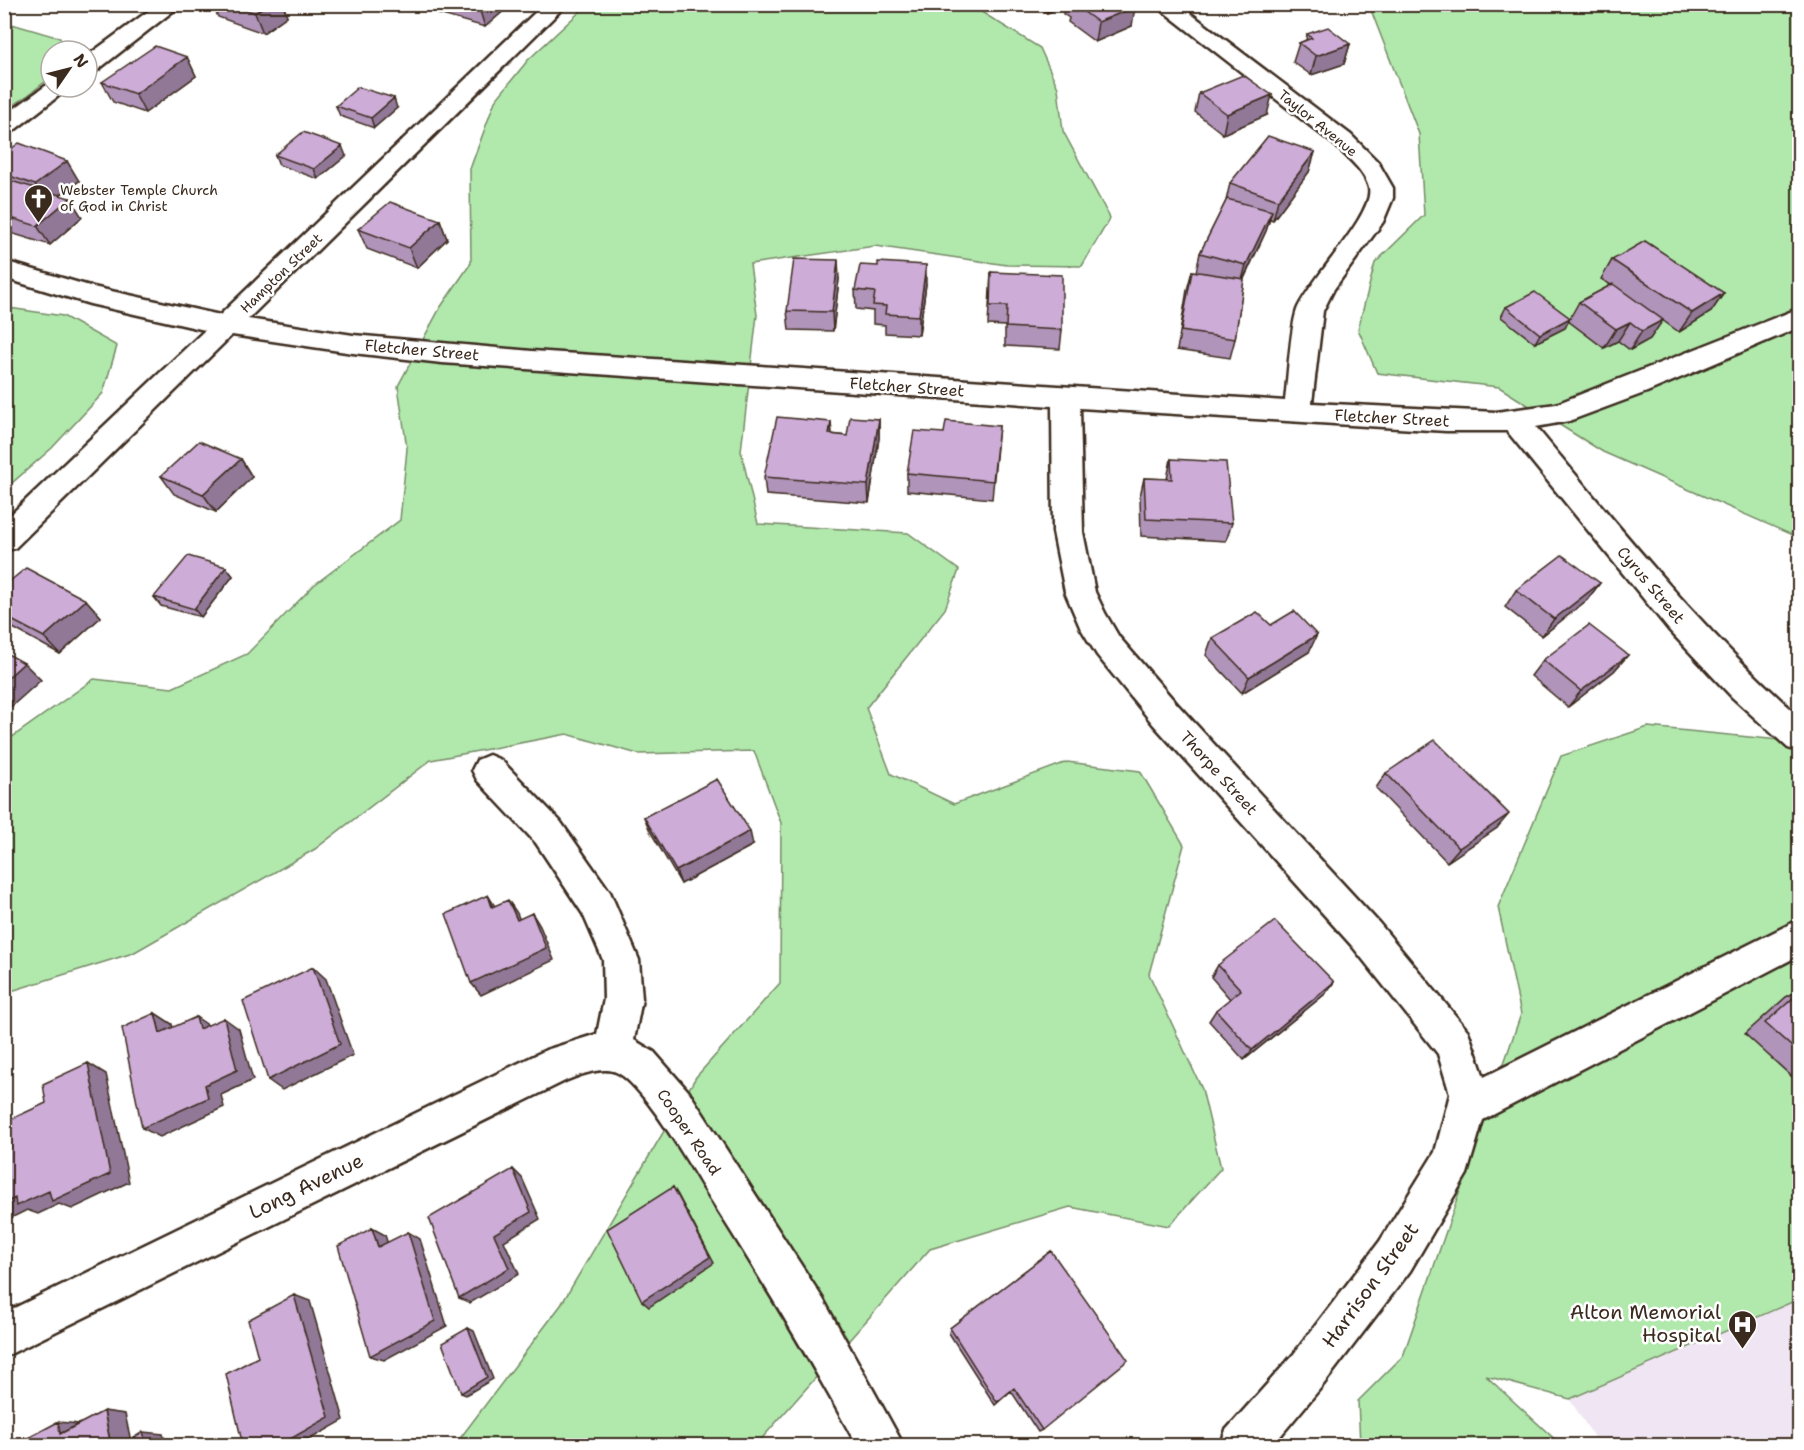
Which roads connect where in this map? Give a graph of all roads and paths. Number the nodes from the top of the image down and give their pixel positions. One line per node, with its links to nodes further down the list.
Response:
1 (172, 4): 4 (street)
2 (557, 4): 9 (street, Hampton Street)
3 (1164, 4): 11 (street, Taylor Avenue)
4 (99, 58)
5 (42, 99): 6 (street)
6 (4, 127)
7 (4, 268): 9 (street, Fletcher Street)
8 (1800, 317): 12 (street, Fletcher Street)
9 (228, 325): 10 (street, Fletcher Street); 13 (street, Hampton Street)
10 (1066, 398): 11 (street, Fletcher Street); 18 (street, Thorpe Street)
11 (1297, 413): 12 (street, Fletcher Street)
12 (1515, 420): 14 (street, Cyrus Street)
13 (4, 540)
14 (1800, 738)
15 (489, 770): 17 (street)
16 (1800, 936): 18 (street)
17 (613, 1052): 19 (street, Long Avenue); 20 (street, Cooper Road)
18 (1467, 1107): 21 (street, Harrison Street)
19 (4, 1336)
20 (882, 1446)
21 (1242, 1446)

